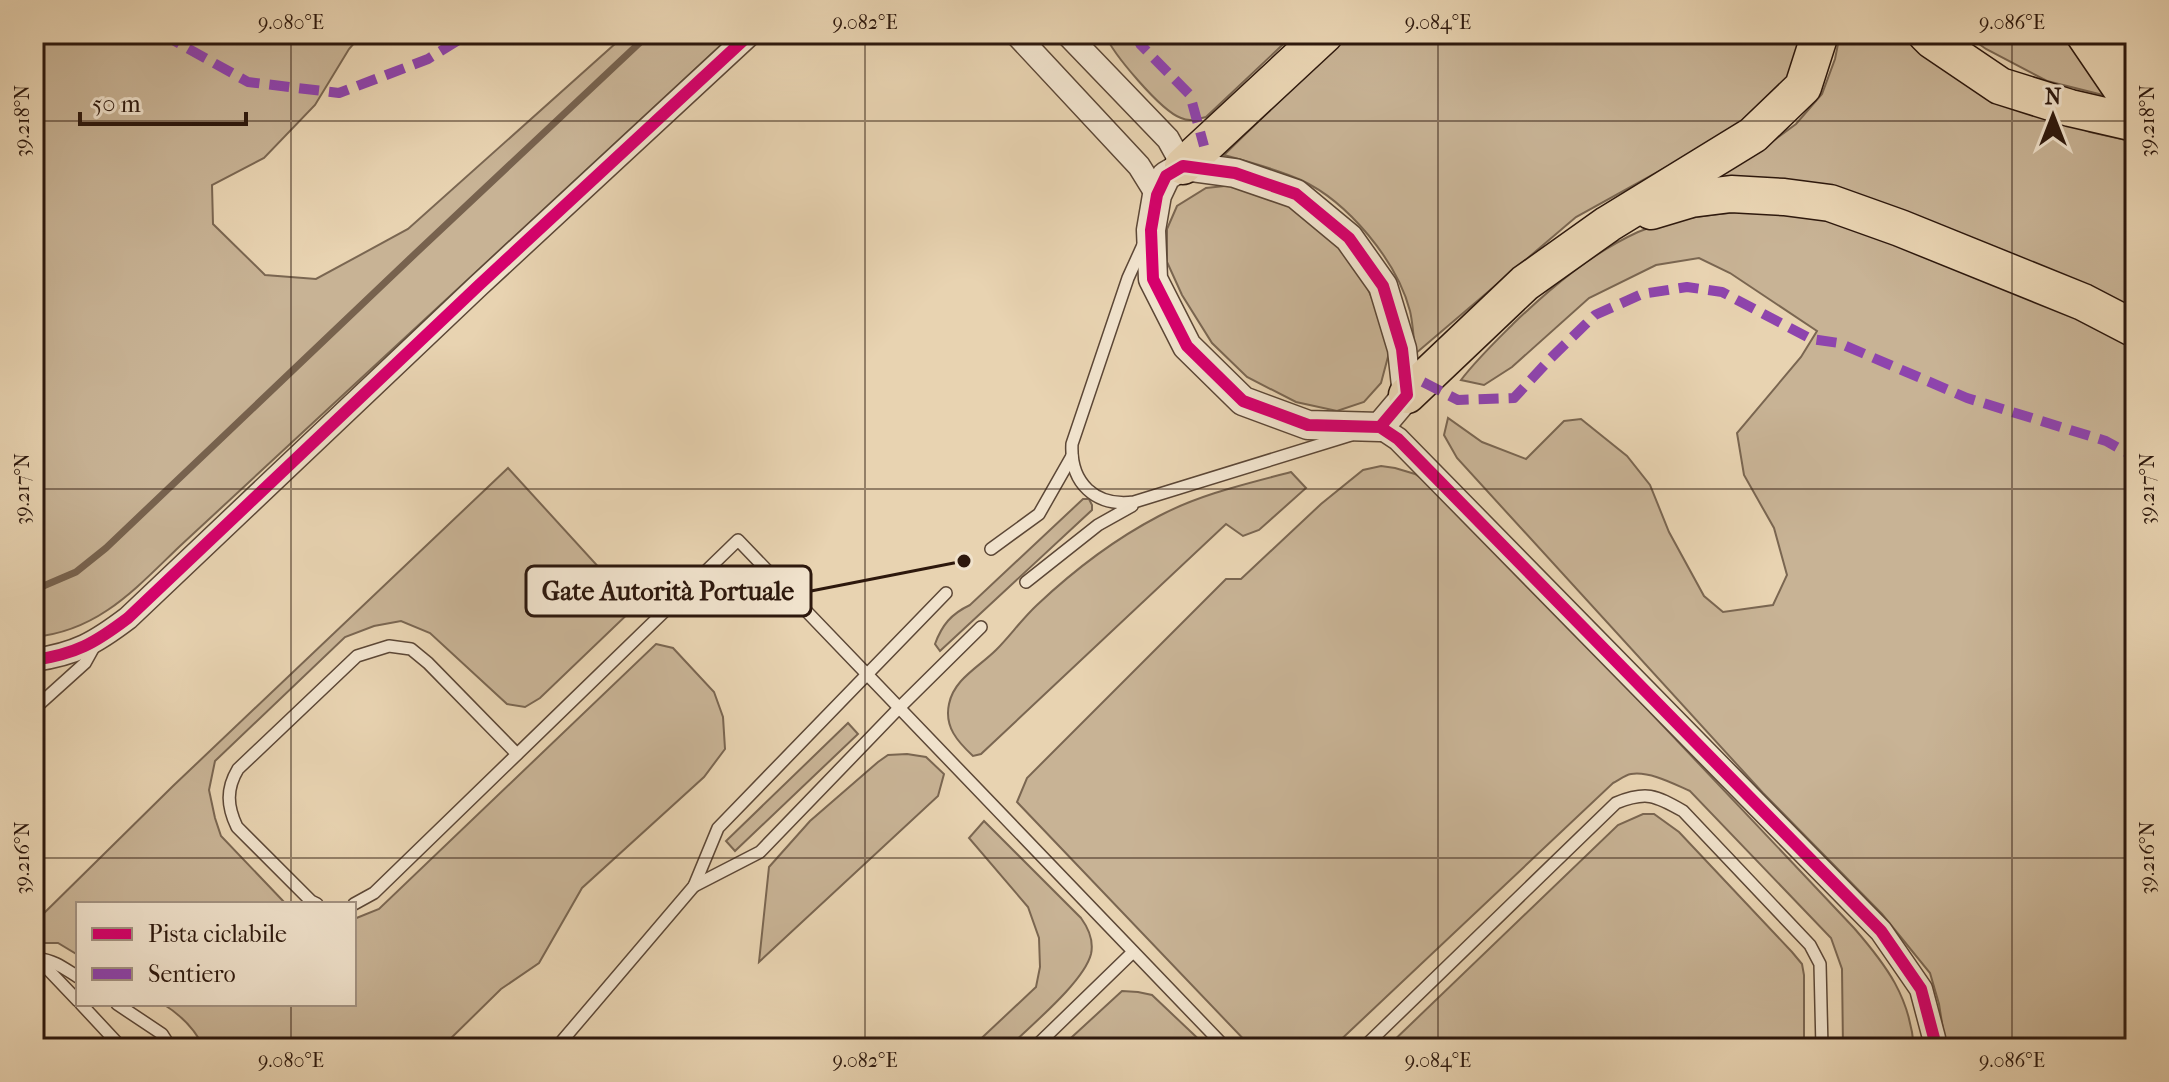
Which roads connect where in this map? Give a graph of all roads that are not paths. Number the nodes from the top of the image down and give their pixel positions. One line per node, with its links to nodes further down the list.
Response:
1 (750, 34): 25 (street)
2 (1016, 34): 13 (street)
3 (1067, 34): 12 (street)
4 (1325, 34): 12 (highway)
5 (1820, 34): 14 (highway)
6 (1926, 34): 11 (highway)
7 (2084, 34): 10 (highway)
8 (2123, 34): 9 (highway)
9 (2135, 52)
10 (2135, 109)
11 (2135, 123)
12 (1183, 166): 13 (street); 17 (street)
13 (1157, 195): 15 (street)
14 (1608, 224): 16 (highway); 17 (highway)
15 (1151, 230): 18 (street); 19 (lane)
16 (2135, 329)
17 (1407, 395): 18 (street)
18 (1380, 427): 20 (lane); 47 (street)
19 (1072, 456): 20 (lane); 21 (lane)
20 (1143, 499): 22 (lane)
21 (991, 549)
22 (1026, 582)
23 (946, 593): 27 (lane)
24 (981, 627): 28 (lane)
25 (97, 641): 26 (street); 29 (lane)
26 (34, 660)
27 (868, 675): 28 (lane); 30 (lane); 31 (lane)
28 (899, 708): 31 (lane); 34 (lane)
29 (34, 709)
30 (517, 754): 32 (lane); 33 (lane)
31 (694, 886): 42 (lane)
32 (313, 902)
33 (356, 903)
34 (1133, 952): 43 (lane); 44 (lane)
35 (36, 959): 36 (lane); 37 (lane)
36 (76, 976)
37 (76, 1000)
38 (82, 1006): 40 (lane)
39 (120, 1006): 41 (lane)
40 (122, 1048)
41 (171, 1048)
42 (556, 1048)
43 (1034, 1048)
44 (1226, 1048)
45 (1363, 1048): 46 (lane)
46 (1822, 1048)
47 (1933, 1048)

